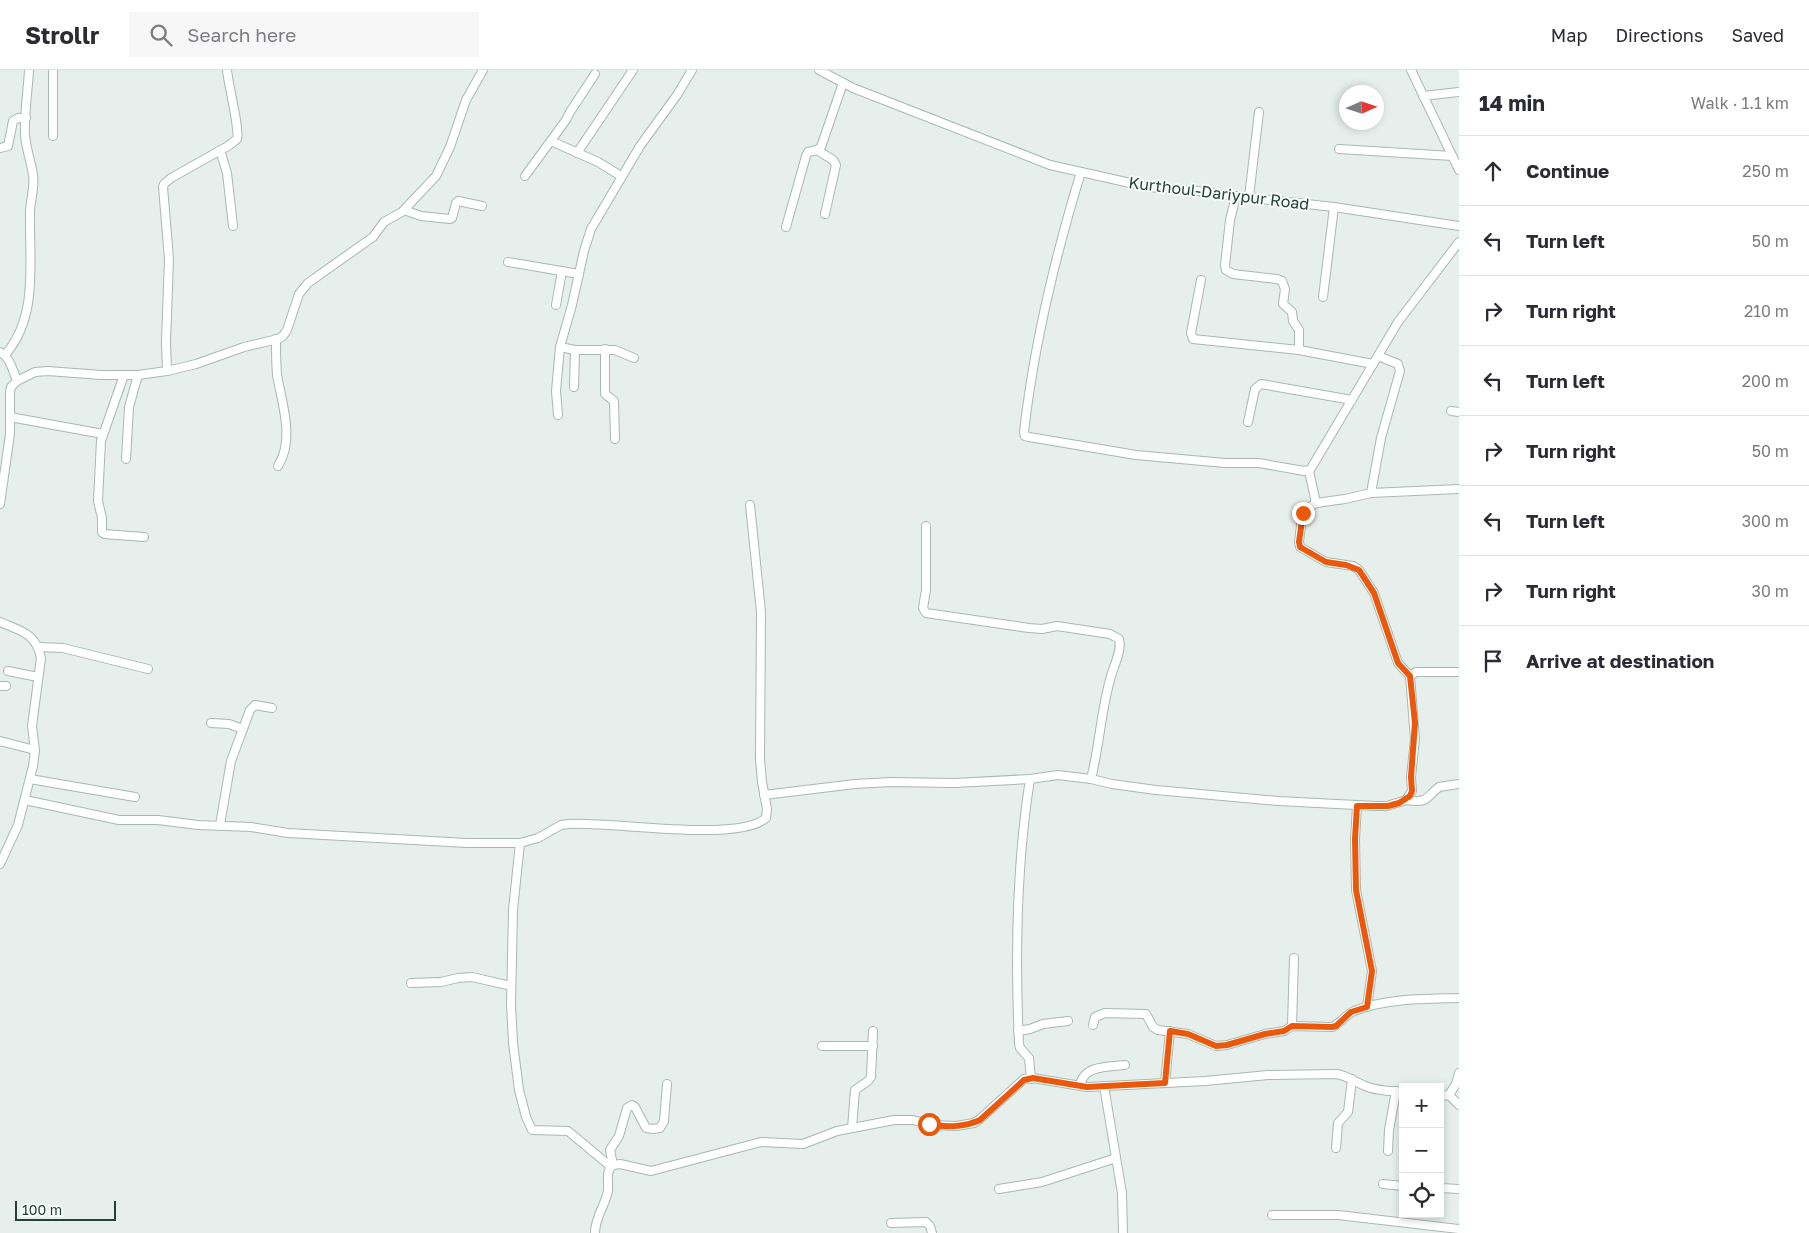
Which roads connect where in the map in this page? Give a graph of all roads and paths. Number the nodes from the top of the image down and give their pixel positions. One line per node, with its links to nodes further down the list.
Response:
1 (28, 70): 14 (street)
2 (54, 70): 15 (street)
3 (227, 70): 19 (street)
4 (483, 70): 31 (street)
5 (633, 70): 21 (street)
6 (692, 70): 26 (street)
7 (818, 70): 10 (street, Kurthoul-Dariypur Road)
8 (1411, 70): 12 (street)
9 (595, 74): 16 (street)
10 (843, 83): 20 (street); 24 (street, Kurthoul-Dariypur Road)
11 (1459, 92): 12 (street)
12 (1423, 96): 22 (street)
13 (1259, 112): 28 (street)
14 (26, 118): 17 (street); 48 (street)
15 (52, 136)
16 (551, 141): 21 (street); 25 (street)
17 (0, 148)
18 (1339, 149): 22 (street)
19 (220, 150): 33 (street); 52 (street)
20 (817, 150): 32 (street); 35 (street)
21 (577, 153): 26 (street)
22 (1452, 156): 23 (street)
23 (1459, 170)
24 (1081, 172): 27 (street, Kurthoul-Dariypur Road); 67 (street)
25 (525, 176)
26 (621, 176): 39 (street)
27 (1236, 196): 28 (street, Kurthoul-Dariypur Road); 47 (street)
28 (1248, 197): 30 (street, Kurthoul-Dariypur Road)
29 (482, 206): 31 (street)
30 (1334, 206): 34 (street, Kurthoul-Dariypur Road); 41 (street)
31 (404, 210): 43 (street)
32 (826, 214)
33 (233, 226)
34 (1459, 226)
35 (786, 227)
36 (1459, 242): 49 (street)
37 (508, 262): 38 (street)
38 (562, 271): 39 (street); 42 (street)
39 (579, 274): 44 (street)
40 (1200, 280): 47 (street)
41 (1323, 298)
42 (556, 304)
43 (276, 339): 52 (street); 66 (street)
44 (560, 347): 45 (street); 60 (street)
45 (575, 350): 46 (street); 56 (street)
46 (605, 350): 50 (street); 64 (street)
47 (1300, 350): 51 (street)
48 (2, 354): 55 (street)
49 (1378, 356): 51 (street); 69 (street)
50 (634, 358)
51 (1373, 364): 59 (street)
52 (167, 371): 54 (street)
53 (124, 375): 54 (street); 55 (street); 63 (street)
54 (138, 375): 65 (street)
55 (17, 381): 58 (street)
56 (574, 387)
57 (0, 394): 58 (street)
58 (10, 395): 61 (street)
59 (1352, 400): 62 (street); 67 (street)
60 (558, 415)
61 (10, 417): 63 (street); 71 (street)
62 (1248, 422)
63 (103, 434): 74 (street)
64 (615, 439)
65 (126, 459)
66 (278, 466)
67 (1309, 471): 70 (street)
68 (1459, 489): 69 (street)
69 (1371, 493): 70 (street)
70 (1316, 503): 80 (street)
71 (0, 504)
72 (750, 505): 91 (street)
73 (926, 526): 89 (street)
74 (144, 537)
75 (0, 622): 76 (street)
76 (38, 647): 77 (street); 81 (street)
77 (148, 669)
78 (8, 671): 81 (street)
79 (1459, 672): 80 (street)
80 (1410, 676): 94 (street)
81 (38, 677): 86 (street)
82 (272, 708): 84 (street)
83 (211, 723): 84 (street)
84 (243, 729): 96 (street)
85 (0, 741): 86 (street)
86 (35, 750): 87 (street)
87 (30, 779): 92 (street); 93 (street)
88 (1030, 779): 89 (street); 91 (street); 110 (street)
89 (1091, 779): 95 (street)
90 (1459, 784): 94 (street)
91 (764, 795): 97 (street)
92 (136, 797)
93 (25, 800): 96 (street); 99 (street)
94 (1406, 800): 95 (street)
95 (1357, 806): 105 (street)
96 (220, 825): 97 (street)
97 (520, 843): 103 (street)
98 (0, 844): 99 (street)
99 (9, 847): 100 (street)
100 (0, 864)
101 (1294, 958): 108 (street)
102 (410, 983): 103 (street)
103 (511, 986): 130 (street)
104 (1459, 998): 105 (street)
105 (1367, 1007): 108 (street)
106 (1068, 1021): 110 (street)
107 (1093, 1025): 111 (street)
108 (1292, 1026): 111 (street)
109 (873, 1031): 113 (street)
110 (1018, 1031): 116 (street)
111 (1170, 1031): 118 (street)
112 (822, 1046): 113 (street)
113 (873, 1046): 126 (street)
114 (1125, 1065): 120 (street)
115 (1459, 1073): 123 (street)
116 (1031, 1078): 120 (street); 126 (street)
117 (1352, 1079): 118 (street); 122 (street); 127 (street)
118 (1165, 1083): 121 (street)
119 (667, 1084): 130 (street)
120 (1080, 1086): 121 (street)
121 (1104, 1086): 129 (street)
122 (1399, 1092): 128 (street)
123 (1449, 1095): 124 (street); 125 (street)
124 (1444, 1096)
125 (1459, 1105)
126 (852, 1128): 130 (street)
127 (1336, 1148)
128 (1388, 1151)
129 (1116, 1158): 134 (street); 141 (street)
130 (612, 1165): 139 (street)
131 (1383, 1184): 132 (street)
132 (1399, 1186)
133 (1444, 1188): 135 (street)
134 (999, 1189)
135 (1459, 1189)
136 (1272, 1215): 138 (street)
137 (891, 1223): 140 (street)
138 (1459, 1229)
139 (595, 1233)
140 (932, 1233)
141 (1123, 1233)

